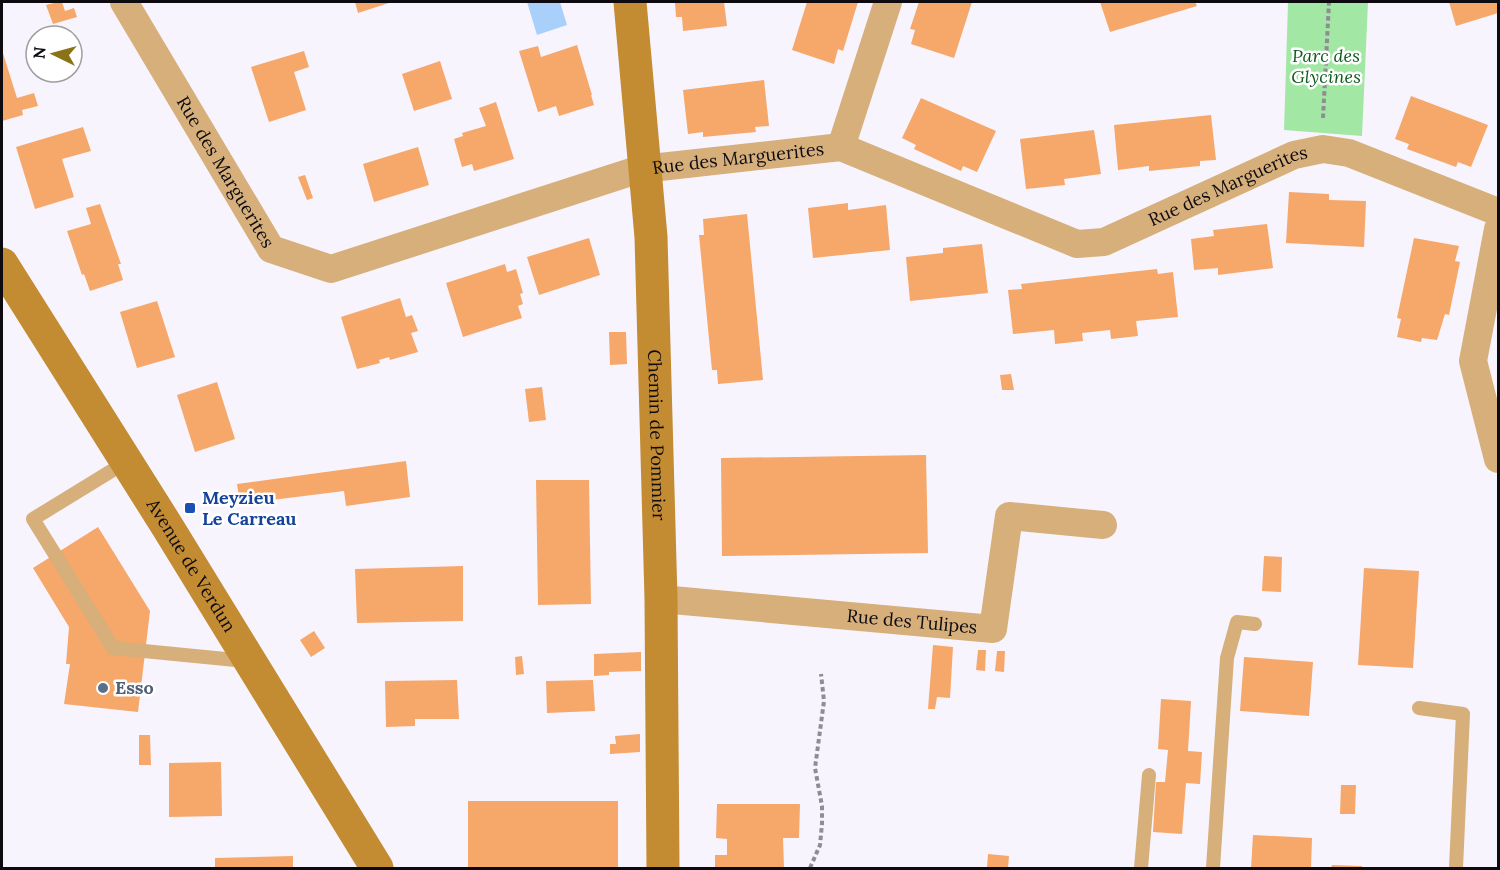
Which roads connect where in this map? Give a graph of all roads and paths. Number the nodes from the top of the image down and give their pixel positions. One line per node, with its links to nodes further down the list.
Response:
1 (124, 2): 7 (street, Rue des Marguerites)
2 (630, 2): 7 (street, Chemin de Pommier)
3 (888, 2): 5 (street)
4 (1329, 2): 6 (path)
5 (842, 147): 6 (street, Rue des Marguerites); 7 (street, Rue des Marguerites)
6 (1323, 149): 8 (street, Rue des Marguerites)
7 (646, 169): 14 (street, Chemin de Pommier)
8 (1498, 212)
9 (1498, 229): 11 (street)
10 (2, 264): 12 (street, Avenue de Verdun)
11 (1498, 459)
12 (126, 462): 16 (street, Avenue de Verdun); 16 (lane)
13 (1103, 525): 14 (street, Rue des Tulipes)
14 (661, 599): 21 (street, Chemin de Pommier)
15 (1255, 624): 24 (lane)
16 (250, 661): 20 (street, Avenue de Verdun)
17 (822, 674): 22 (path)
18 (1419, 708): 25 (lane)
19 (1149, 776): 23 (lane)
20 (376, 868)
21 (663, 868)
22 (810, 868)
23 (1141, 868)
24 (1212, 868)
25 (1456, 868)

